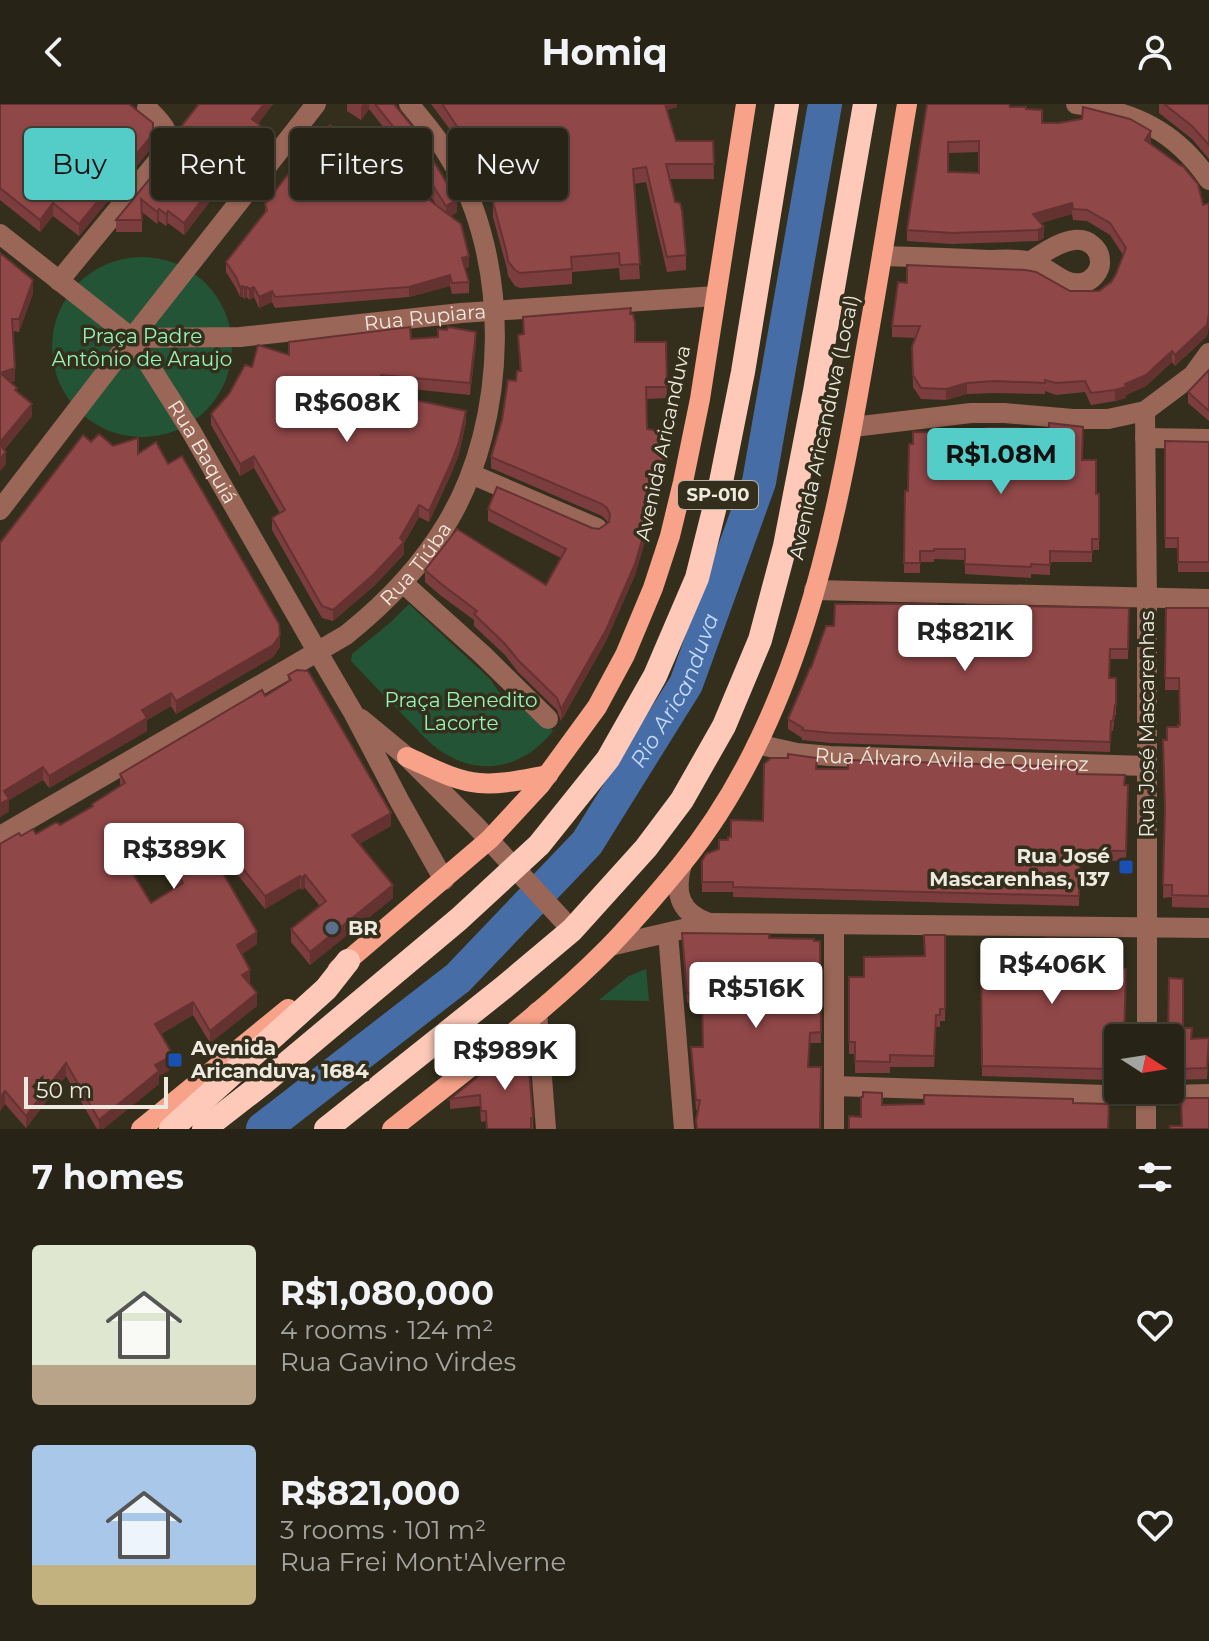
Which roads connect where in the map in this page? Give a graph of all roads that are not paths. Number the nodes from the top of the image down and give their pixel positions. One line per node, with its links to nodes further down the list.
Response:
1 (316, 104): 16 (street)
2 (409, 104): 15 (street, Rua Tiúba)
3 (746, 104): 14 (main road, Avenida Aricanduva)
4 (787, 104): 39 (highway, SP-010)
5 (865, 104): 43 (highway)
6 (907, 104): 11 (main road, Avenida Aricanduva (Local))
7 (1076, 104): 9 (street)
8 (147, 108): 13 (street)
9 (1209, 180)
10 (0, 234): 13 (street, Rua Baquiá)
11 (882, 256): 12 (street); 19 (main road, Avenida Aricanduva (Local))
12 (1031, 261)
13 (59, 281): 16 (street, Rua Baquiá)
14 (716, 296): 15 (street, Rua Rupiara); 35 (main road, Avenida Aricanduva)
15 (495, 312): 16 (street, Rua Rupiara); 22 (street, Rua Tiúba)
16 (132, 338): 23 (street); 29 (street, Rua Baquiá)
17 (1209, 353): 18 (street)
18 (1145, 411): 19 (street); 20 (street, Rua José Mascarenhas)
19 (853, 427): 26 (main road, Avenida Aricanduva (Local))
20 (1145, 438): 21 (street); 27 (street, Rua José Mascarenhas)
21 (1209, 439)
22 (471, 474): 24 (street); 25 (street, Rua Tiúba)
23 (0, 510)
24 (597, 528)
25 (403, 583): 29 (street, Rua Tiúba); 31 (street)
26 (814, 590): 27 (street); 32 (main road, Avenida Aricanduva (Local))
27 (1147, 599): 28 (street); 34 (street, Rua José Mascarenhas)
28 (1209, 599)
29 (317, 651): 30 (street, Rua Baquiá); 36 (street, Rua Tiúba)
30 (354, 714): 33 (street, Rua Baquiá); 40 (street, Rua Baquiá)
31 (548, 719)
32 (757, 744): 34 (street, Rua Álvaro Avila de Queiroz); 38 (main road, Avenida Aricanduva (Local))
33 (407, 757): 35 (main road); 37 (street, Rua Baquiá)
34 (1146, 766): 44 (street, Rua José Mascarenhas)
35 (548, 775): 37 (main road, Avenida Aricanduva)
36 (0, 836)
37 (490, 839): 39 (street, Rua Baquiá); 40 (main road)
38 (682, 864): 41 (street); 47 (main road, Avenida Aricanduva (Local))
39 (520, 872): 43 (street, Rua Baquiá); 58 (highway, SP-010)
40 (444, 880): 48 (main road)
41 (709, 923): 42 (street); 46 (street)
42 (834, 925): 44 (street); 51 (street)
43 (568, 926): 59 (highway)
44 (1147, 927): 45 (street); 50 (street, Rua José Mascarenhas)
45 (1209, 928)
46 (668, 933): 47 (street); 62 (street)
47 (610, 946): 49 (main road, Avenida Aricanduva (Local))
48 (348, 961): 56 (main road); 57 (highway)
49 (537, 1012): 60 (main road, Avenida Aricanduva (Local)); 61 (street)
50 (1147, 1024)
51 (834, 1086): 52 (street); 63 (street)
52 (1104, 1092)
53 (1184, 1094): 54 (street)
54 (1209, 1094)
55 (1146, 1104): 64 (street)
56 (141, 1129)
57 (171, 1129)
58 (204, 1129)
59 (326, 1129)
60 (392, 1129)
61 (546, 1129)
62 (684, 1129)
63 (834, 1129)
64 (1146, 1129)

